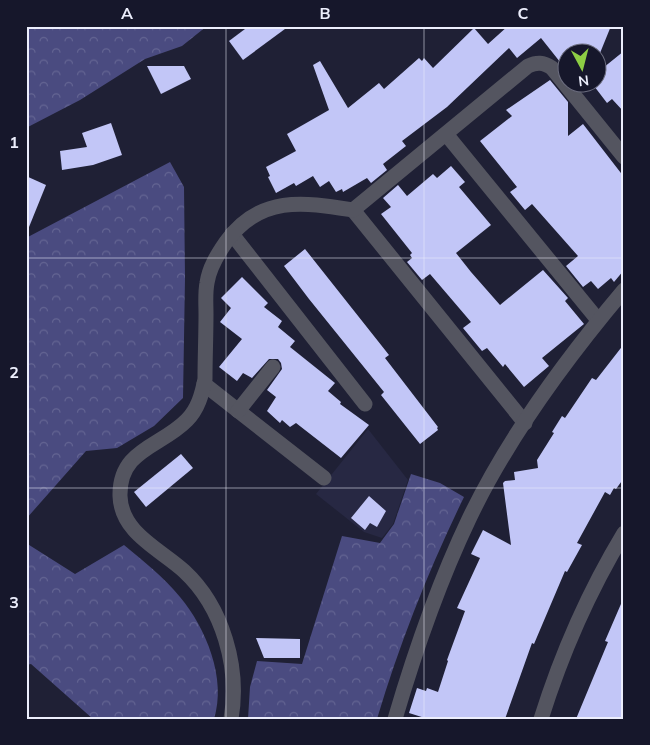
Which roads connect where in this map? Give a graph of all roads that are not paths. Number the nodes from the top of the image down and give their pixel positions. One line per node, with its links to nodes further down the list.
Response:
1 (446, 134): 2 (street); 3 (street); 6 (street)
2 (624, 157)
3 (354, 210): 4 (street); 11 (street)
4 (232, 234): 8 (street); 9 (street)
5 (624, 290): 6 (street)
6 (598, 320): 11 (street)
7 (273, 367): 10 (street)
8 (204, 384): 10 (street); 14 (street)
9 (365, 404)
10 (238, 411): 12 (street)
11 (525, 422): 15 (street)
12 (324, 478)
13 (624, 533): 16 (street)
14 (231, 719)
15 (395, 719)
16 (541, 719)

